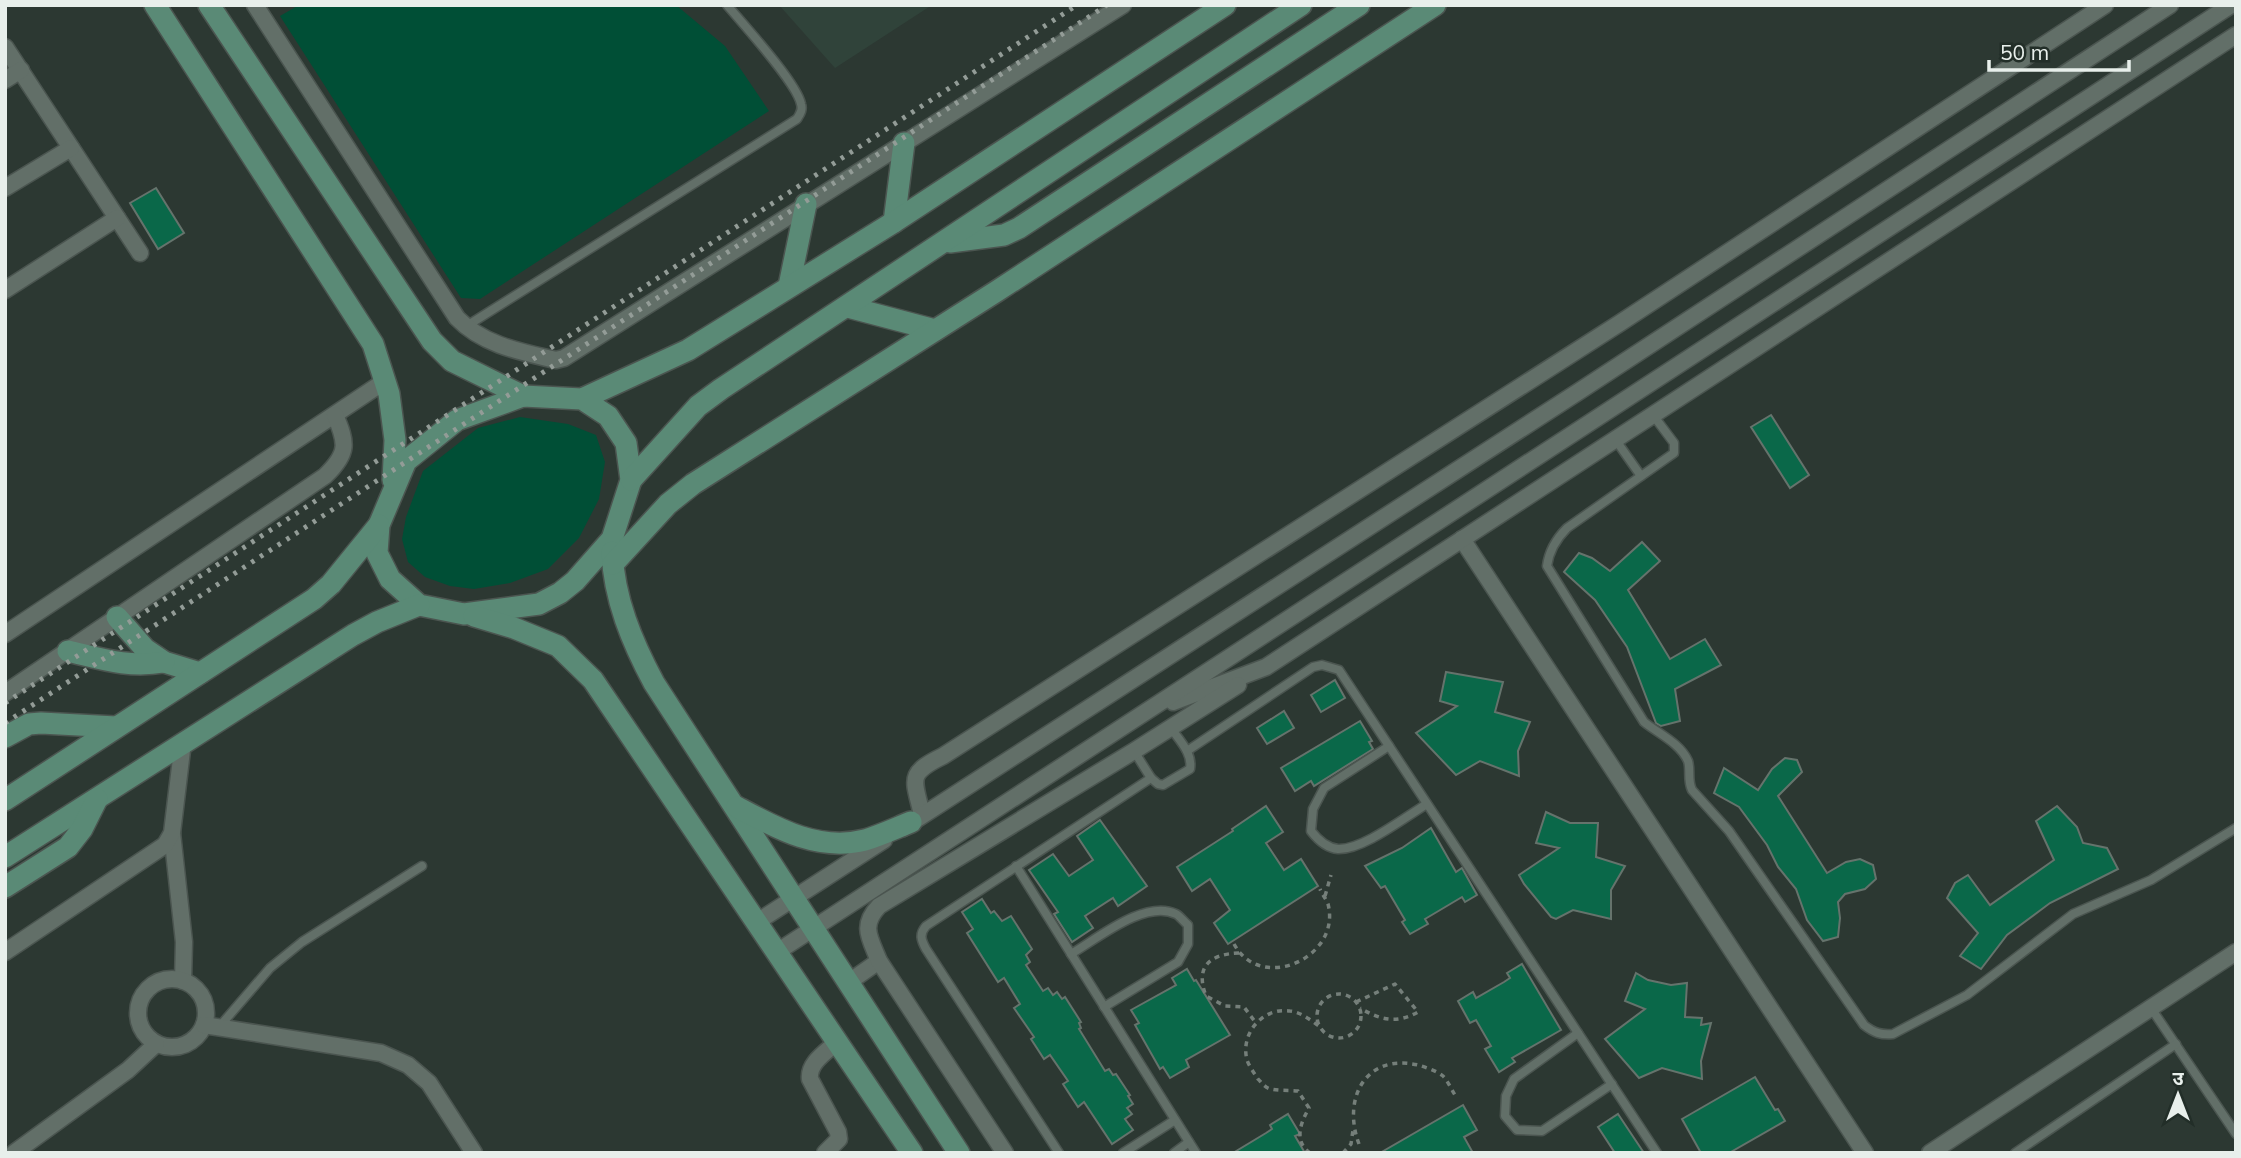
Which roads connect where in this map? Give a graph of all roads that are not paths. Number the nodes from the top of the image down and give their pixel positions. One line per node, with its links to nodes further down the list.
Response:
1 (155, 5): 30 (street)
2 (209, 5): 31 (street)
3 (255, 5): 28 (street)
4 (727, 5): 28 (lane)
5 (1123, 5): 17 (street)
6 (1225, 5): 22 (street)
7 (1301, 5): 23 (street)
8 (1359, 5): 23 (street)
9 (1435, 5): 29 (street)
10 (2105, 5): 65 (street)
11 (2170, 5): 65 (street)
12 (2231, 5): 52 (street)
13 (2236, 35): 34 (street)
14 (5, 47): 15 (street)
15 (21, 70): 16 (street); 18 (street)
16 (5, 80)
17 (904, 143): 20 (street); 22 (street)
18 (71, 148): 19 (street); 21 (street)
19 (5, 188)
20 (807, 204): 25 (street); 28 (street)
21 (117, 218): 24 (street); 26 (street)
22 (894, 222): 25 (street)
23 (946, 242): 27 (street)
24 (140, 253)
25 (789, 286): 32 (street)
26 (5, 290)
27 (848, 307): 29 (street); 37 (street)
28 (465, 327)
29 (935, 330): 42 (street)
30 (385, 381): 33 (street); 38 (street)
31 (523, 396): 32 (street); 38 (street)
32 (582, 399): 37 (street)
33 (335, 415): 45 (street); 46 (street)
34 (1653, 415): 35 (street); 36 (lane)
35 (1615, 439): 36 (lane); 41 (street)
36 (1641, 476): 66 (lane)
37 (631, 480): 40 (street)
38 (393, 492): 39 (street)
39 (379, 525): 43 (street); 50 (street)
40 (612, 539): 42 (street); 44 (street)
41 (1462, 539): 49 (street); 104 (street)
42 (613, 564): 63 (street)
43 (419, 605): 44 (street); 56 (street)
44 (464, 614): 73 (street)
45 (117, 617): 47 (street); 48 (street)
46 (5, 634)
47 (68, 651): 48 (street); 51 (street)
48 (164, 662): 50 (street)
49 (1266, 667): 52 (street); 54 (street)
50 (200, 673): 53 (street)
51 (5, 693)
52 (1144, 713): 74 (street)
53 (116, 727): 55 (street); 62 (street)
54 (1171, 727): 58 (street); 59 (lane)
55 (5, 737)
56 (183, 742): 61 (street); 67 (street)
57 (1389, 746): 59 (lane); 64 (lane); 64 (lane)
58 (1134, 751): 60 (lane); 79 (street)
59 (1187, 751): 60 (lane)
60 (1151, 778): 70 (lane)
61 (98, 797): 68 (street); 71 (street)
62 (5, 800)
63 (732, 804): 65 (street); 72 (street)
64 (1427, 804): 85 (lane)
65 (916, 819): 72 (street)
66 (2236, 828)
67 (172, 833): 75 (street); 80 (street)
68 (5, 856)
69 (422, 866): 84 (lane)
70 (1016, 866): 78 (lane); 99 (lane)
71 (5, 887)
72 (793, 898): 73 (street); 74 (street)
73 (757, 922): 76 (street)
74 (813, 929): 76 (street); 81 (street)
75 (5, 952)
76 (777, 952): 86 (street)
77 (2236, 952): 83 (street)
78 (1071, 954): 82 (lane); 82 (lane)
79 (879, 961): 81 (street); 98 (street)
80 (183, 981): 84 (street); 87 (street)
81 (849, 982): 97 (street)
82 (1104, 1007): 90 (lane)
83 (2151, 1007): 88 (lane); 105 (street)
84 (212, 1026): 87 (street); 94 (street)
85 (1578, 1033): 89 (lane); 89 (lane)
86 (837, 1041): 95 (street); 96 (street)
87 (156, 1044): 93 (street)
88 (2176, 1044): 91 (lane); 106 (lane)
89 (1612, 1084): 103 (lane)
90 (1175, 1120): 92 (lane); 100 (lane)
91 (2236, 1134)
92 (1189, 1142): 101 (lane); 102 (lane)
93 (14, 1153)
94 (474, 1153)
95 (825, 1153)
96 (912, 1153)
97 (959, 1153)
98 (1005, 1153)
99 (1059, 1153)
100 (1123, 1153)
101 (1174, 1153)
102 (1196, 1153)
103 (1657, 1153)
104 (1865, 1153)
105 (1930, 1153)
106 (2015, 1153)

